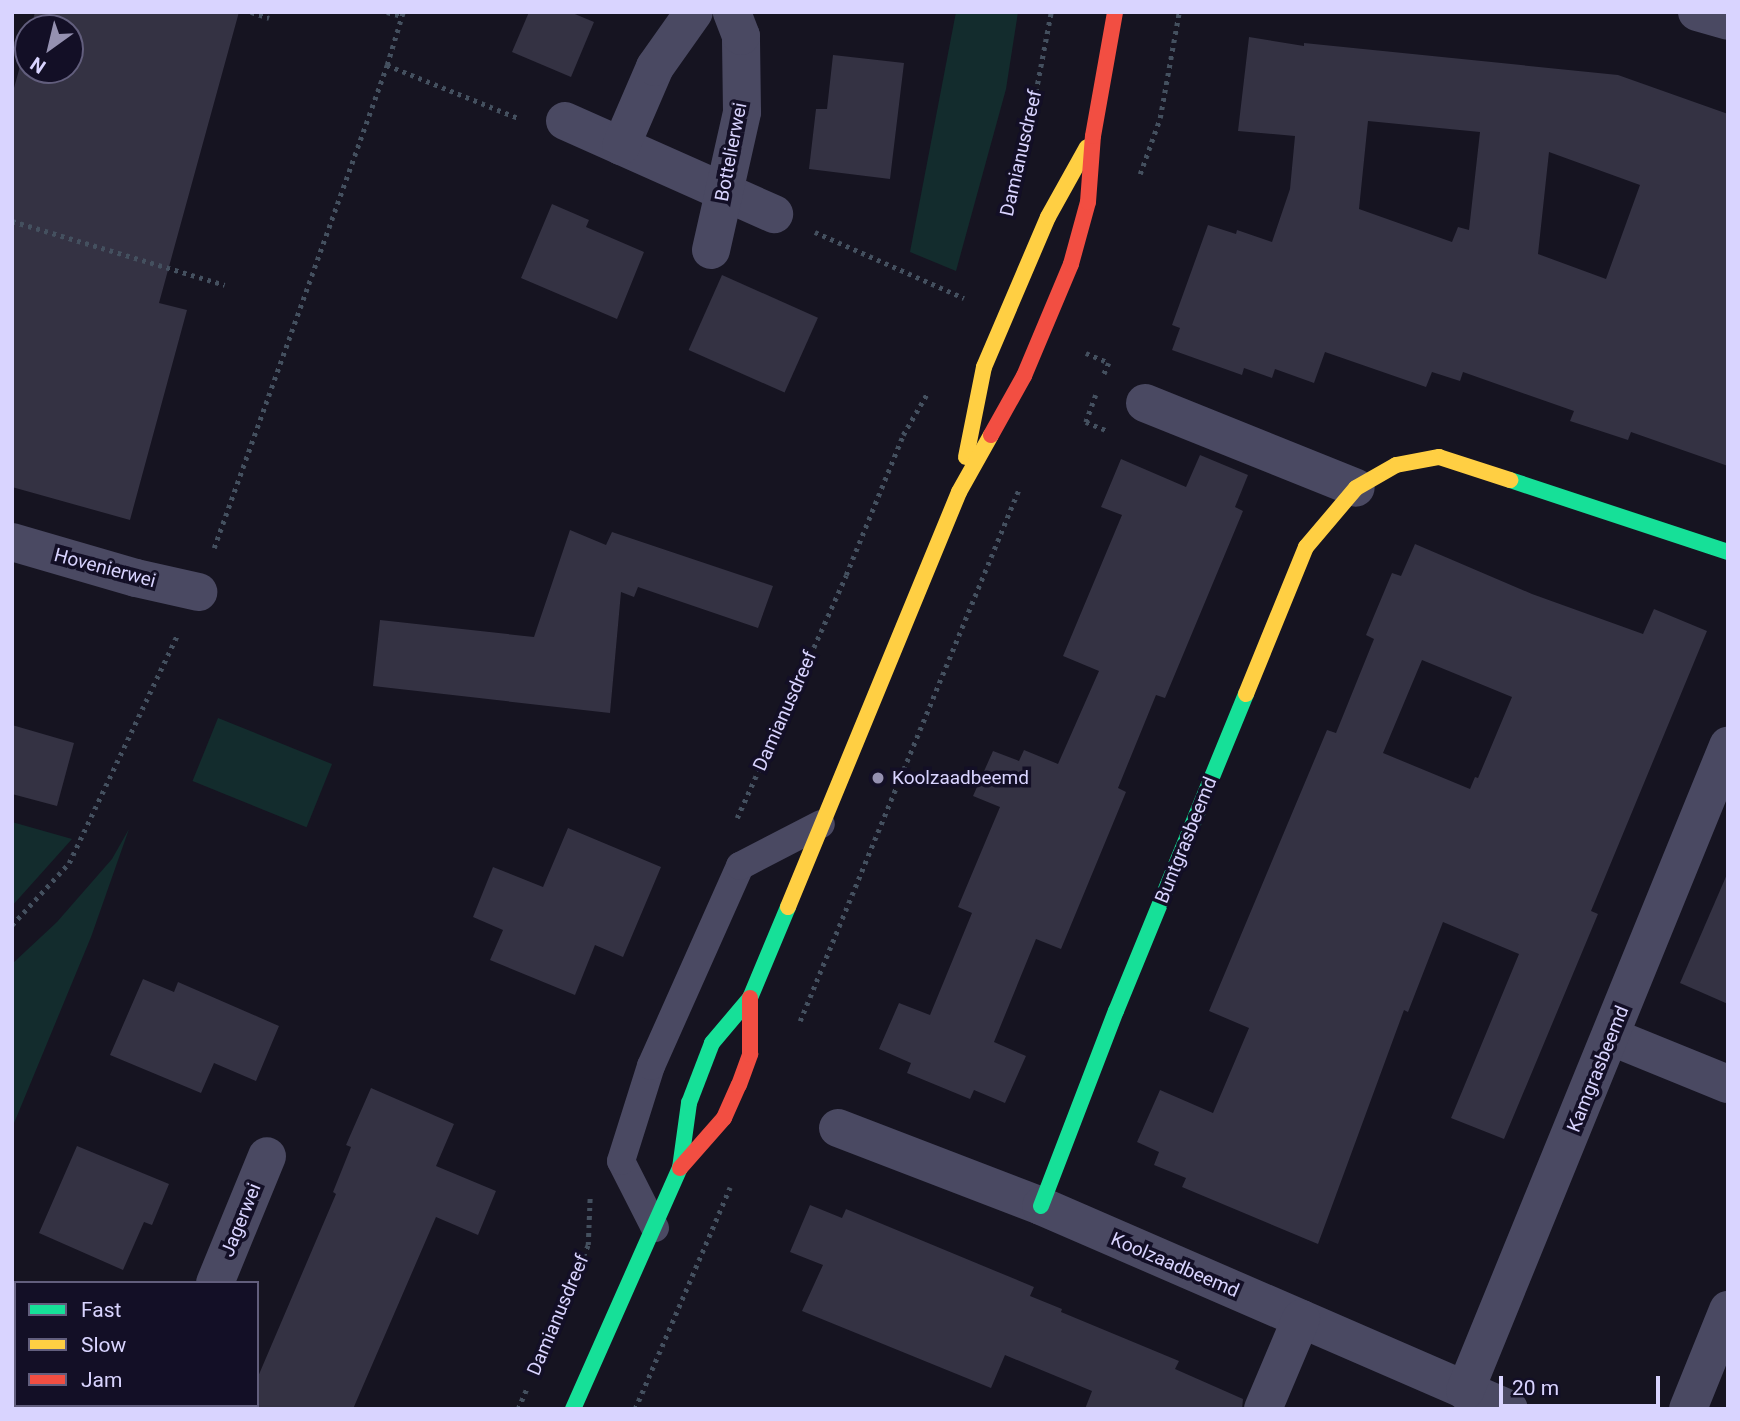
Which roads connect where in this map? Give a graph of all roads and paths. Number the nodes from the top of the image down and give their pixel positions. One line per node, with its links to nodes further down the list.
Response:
1 (251, 12): 10 (path)
2 (387, 12): 9 (path)
3 (694, 12): 15 (street)
4 (732, 12): 18 (street, Bottelierwei)
5 (1051, 12): 16 (path, Damianusdreef)
6 (1115, 12): 14 (street, Damianusdreef)
7 (1179, 12): 17 (path)
8 (1698, 12): 11 (street)
9 (403, 14): 12 (path)
10 (269, 18)
11 (1728, 22)
12 (387, 65): 13 (path); 31 (path)
13 (565, 121): 15 (street)
14 (1093, 136): 28 (street, Damianusdreef); 28 (street, Damianusdreef)
15 (621, 146): 18 (street)
16 (1022, 167)
17 (1137, 182)
18 (723, 192): 19 (street); 21 (street, Bottelierwei)
19 (774, 214): 23 (path)
20 (12, 221): 22 (path)
21 (711, 250)
22 (225, 285)
23 (967, 299)
24 (930, 388): 33 (path, Damianusdreef)
25 (1145, 403): 27 (street)
26 (1024, 478): 37 (path)
27 (1356, 488): 30 (street, Buntgrasbeemd); 45 (street, Buntgrasbeemd)
28 (959, 492): 34 (street, Damianusdreef)
29 (12, 542): 31 (street, Hovenierwei)
30 (1728, 552)
31 (198, 592): 35 (path)
32 (1728, 747): 38 (street, Kamgrasbeemd)
33 (736, 819)
34 (821, 824): 36 (street, Damianusdreef); 46 (lane)
35 (12, 925)
36 (750, 998): 42 (street, Damianusdreef); 42 (street, Damianusdreef)
37 (795, 1032)
38 (1612, 1037): 39 (street); 52 (street, Kamgrasbeemd)
39 (1728, 1084)
40 (838, 1128): 45 (street, Koolzaadbeemd)
41 (267, 1156): 47 (street, Jagerwei)
42 (680, 1168): 46 (street, Damianusdreef)
43 (731, 1184): 55 (path)
44 (590, 1195): 50 (path, Damianusdreef)
45 (1041, 1206): 49 (street, Koolzaadbeemd)
46 (655, 1228): 54 (street, Damianusdreef)
47 (216, 1281)
48 (1728, 1310): 58 (street)
49 (1301, 1320): 52 (street, Koolzaadbeemd); 56 (street)
50 (540, 1358)
51 (529, 1384): 53 (path, Damianusdreef)
52 (1465, 1391): 57 (street, Koolzaadbeemd)
53 (518, 1409)
54 (573, 1409)
55 (635, 1409)
56 (1264, 1409)
57 (1509, 1409)
58 (1688, 1409)

